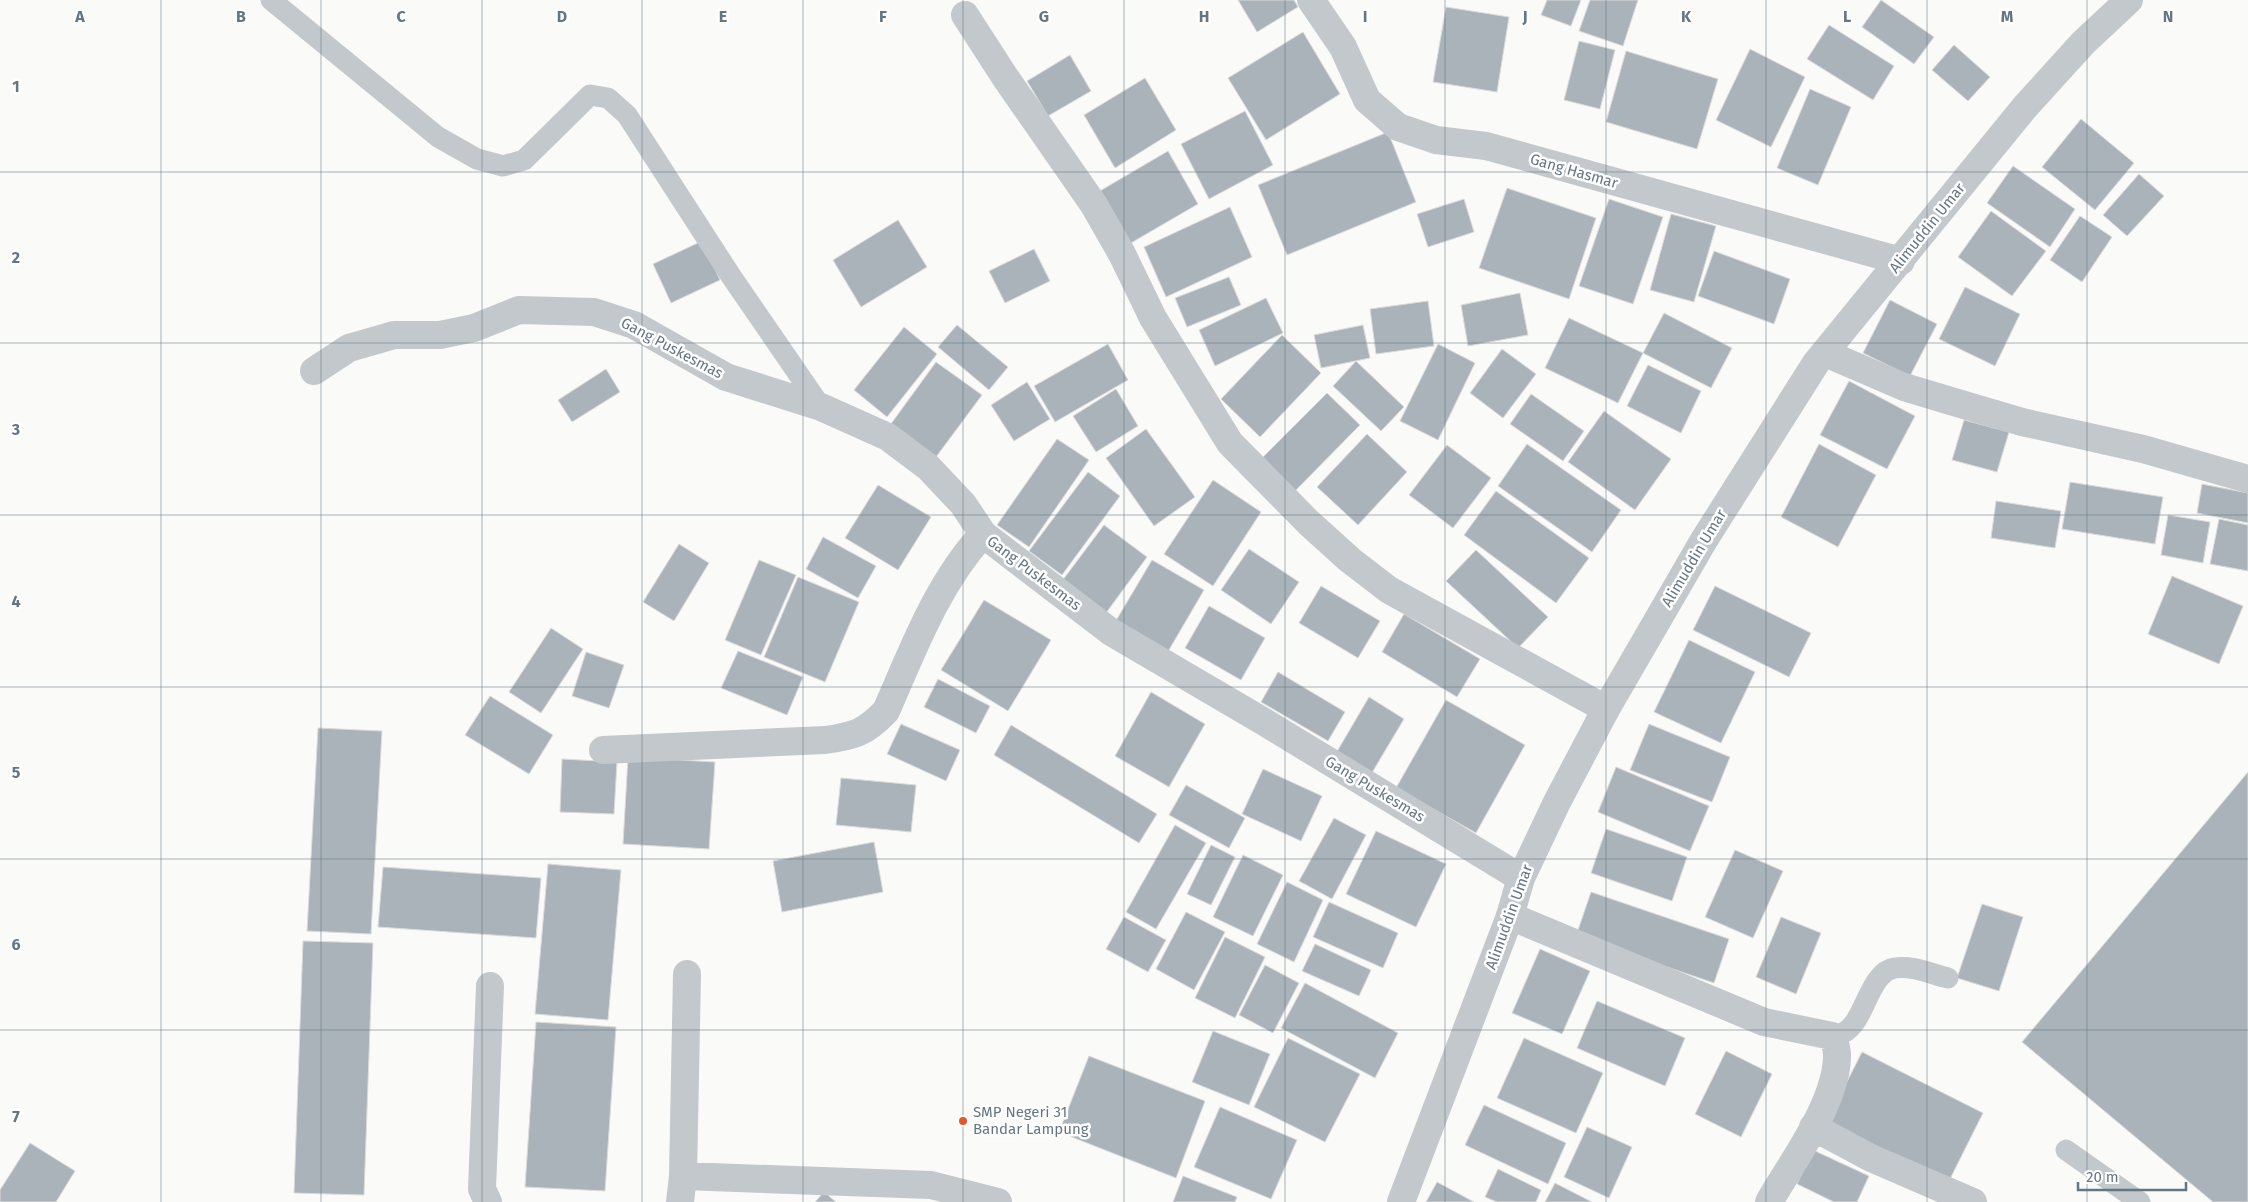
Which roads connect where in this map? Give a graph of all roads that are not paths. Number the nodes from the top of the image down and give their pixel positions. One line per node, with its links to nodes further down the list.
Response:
1 (271, 0): 8 (lane)
2 (1311, 0): 5 (street, Gang Hasmar)
3 (2129, 0): 5 (street, Alimuddin Umar)
4 (965, 15): 11 (street)
5 (1900, 261): 6 (street, Alimuddin Umar)
6 (1825, 353): 9 (street); 11 (street, Alimuddin Umar)
7 (314, 371): 8 (street, Gang Puskesmas)
8 (821, 407): 10 (street, Gang Puskesmas)
9 (2248, 479)
10 (983, 534): 12 (street); 13 (street, Gang Puskesmas)
11 (1606, 710): 13 (street, Alimuddin Umar)
12 (603, 750)
13 (1521, 878): 14 (street, Alimuddin Umar)
14 (1510, 916): 18 (street); 24 (street, Alimuddin Umar)
15 (687, 974): 21 (street)
16 (1948, 978): 18 (lane)
17 (490, 986): 22 (street)
18 (1832, 1036): 19 (street)
19 (1813, 1127): 25 (street); 26 (street)
20 (2066, 1150): 27 (lane)
21 (682, 1189): 23 (street)
22 (488, 1202)
23 (998, 1202)
24 (1401, 1202)
25 (1769, 1202)
26 (1973, 1202)
27 (2140, 1202)

